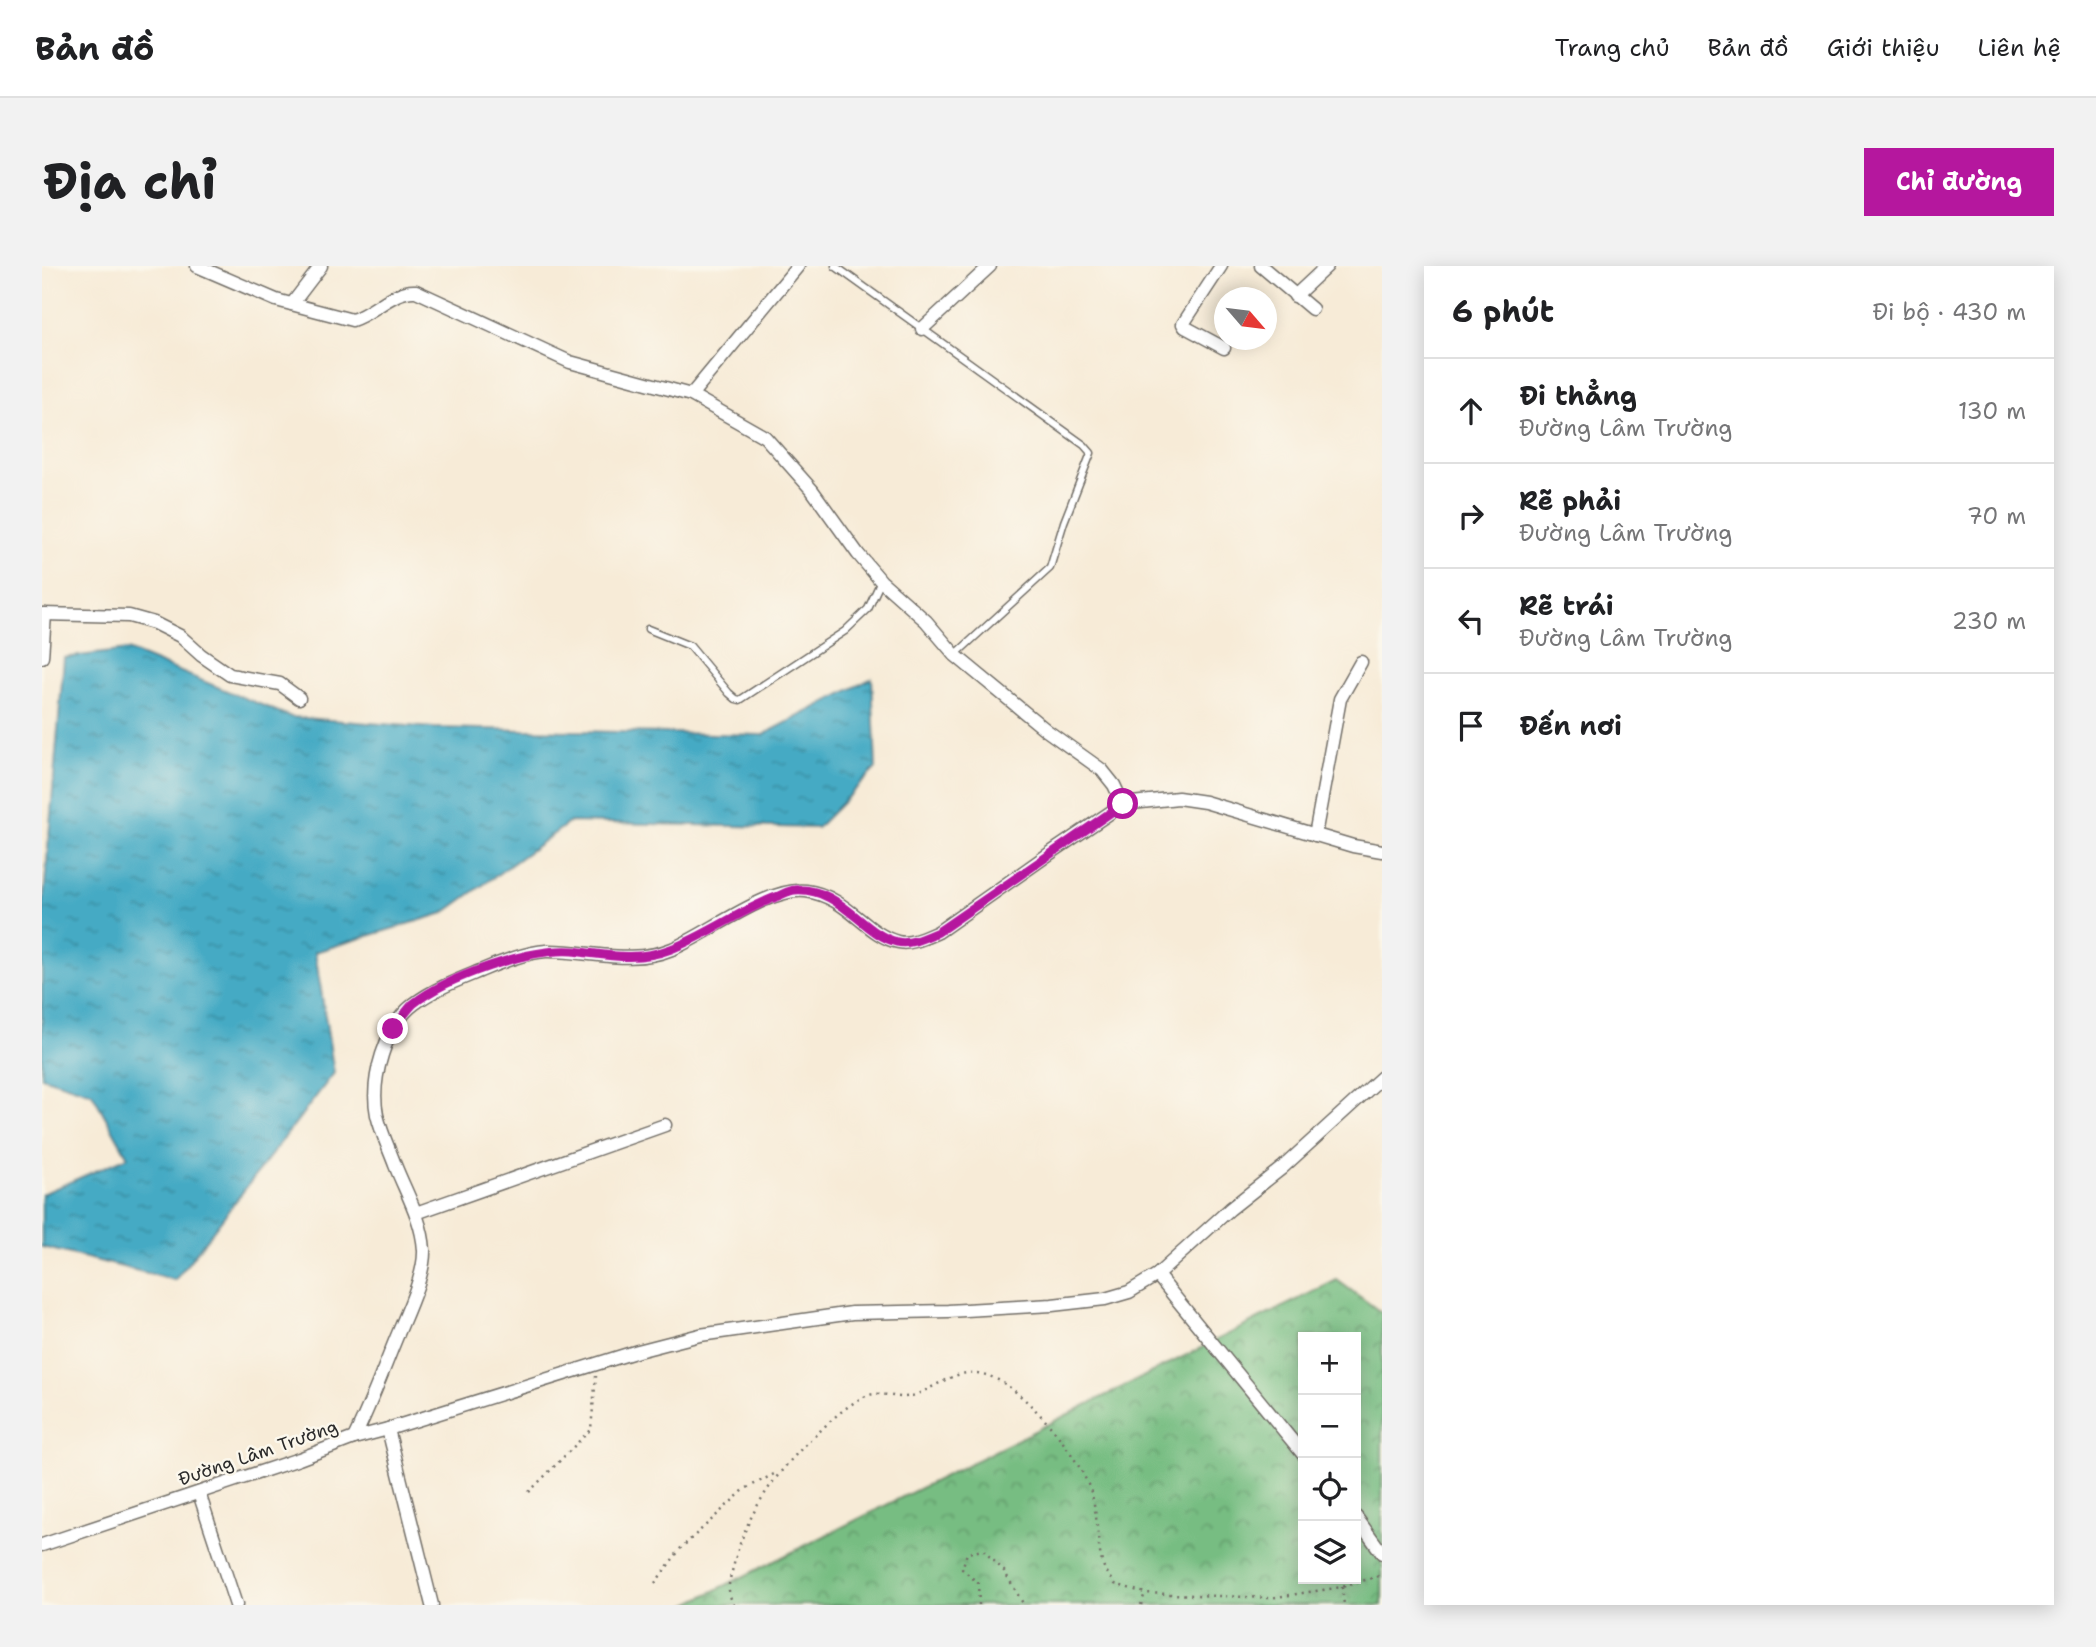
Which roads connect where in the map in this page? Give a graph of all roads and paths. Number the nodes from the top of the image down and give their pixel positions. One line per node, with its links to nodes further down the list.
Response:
1 (197, 266): 10 (street)
2 (321, 266): 10 (street)
3 (799, 266): 14 (street)
4 (835, 266): 12 (lane)
5 (990, 266): 12 (street)
6 (1220, 266): 13 (street)
7 (1261, 266): 9 (street)
8 (1327, 266): 9 (street)
9 (1295, 296): 11 (street)
10 (292, 304): 14 (street)
11 (1312, 309)
12 (922, 329): 18 (lane)
13 (1214, 343)
14 (691, 395): 15 (street)
15 (881, 581): 17 (lane); 18 (street)
16 (44, 614): 19 (street); 21 (street)
17 (648, 629)
18 (956, 655): 22 (street)
19 (42, 657)
20 (1361, 662): 23 (street)
21 (299, 698)
22 (1123, 804): 23 (street, Đường Lâm Trường); 27 (street, Đường Lâm Trường)
23 (1315, 835): 24 (street, Đường Lâm Trường)
24 (1382, 850)
25 (1382, 1077): 28 (street)
26 (665, 1125): 27 (street)
27 (416, 1213): 31 (street, Đường Lâm Trường)
28 (1157, 1275): 29 (street); 32 (street)
29 (596, 1366): 30 (street); 34 (path)
30 (388, 1429): 31 (street); 44 (street)
31 (354, 1438): 35 (street, Đường Lâm Trường)
32 (1298, 1448)
33 (779, 1471): 40 (path); 42 (path); 45 (path)
34 (529, 1492)
35 (199, 1493): 37 (street, Đường Lâm Trường); 43 (street)
36 (1359, 1521): 38 (street)
37 (42, 1545)
38 (1382, 1553)
39 (1382, 1575): 41 (path)
40 (655, 1583)
41 (1342, 1587): 42 (path); 49 (path)
42 (1144, 1593): 48 (path)
43 (236, 1605)
44 (432, 1605)
45 (734, 1605)
46 (979, 1605): 47 (path)
47 (1024, 1605)
48 (1141, 1605)
49 (1344, 1605)

